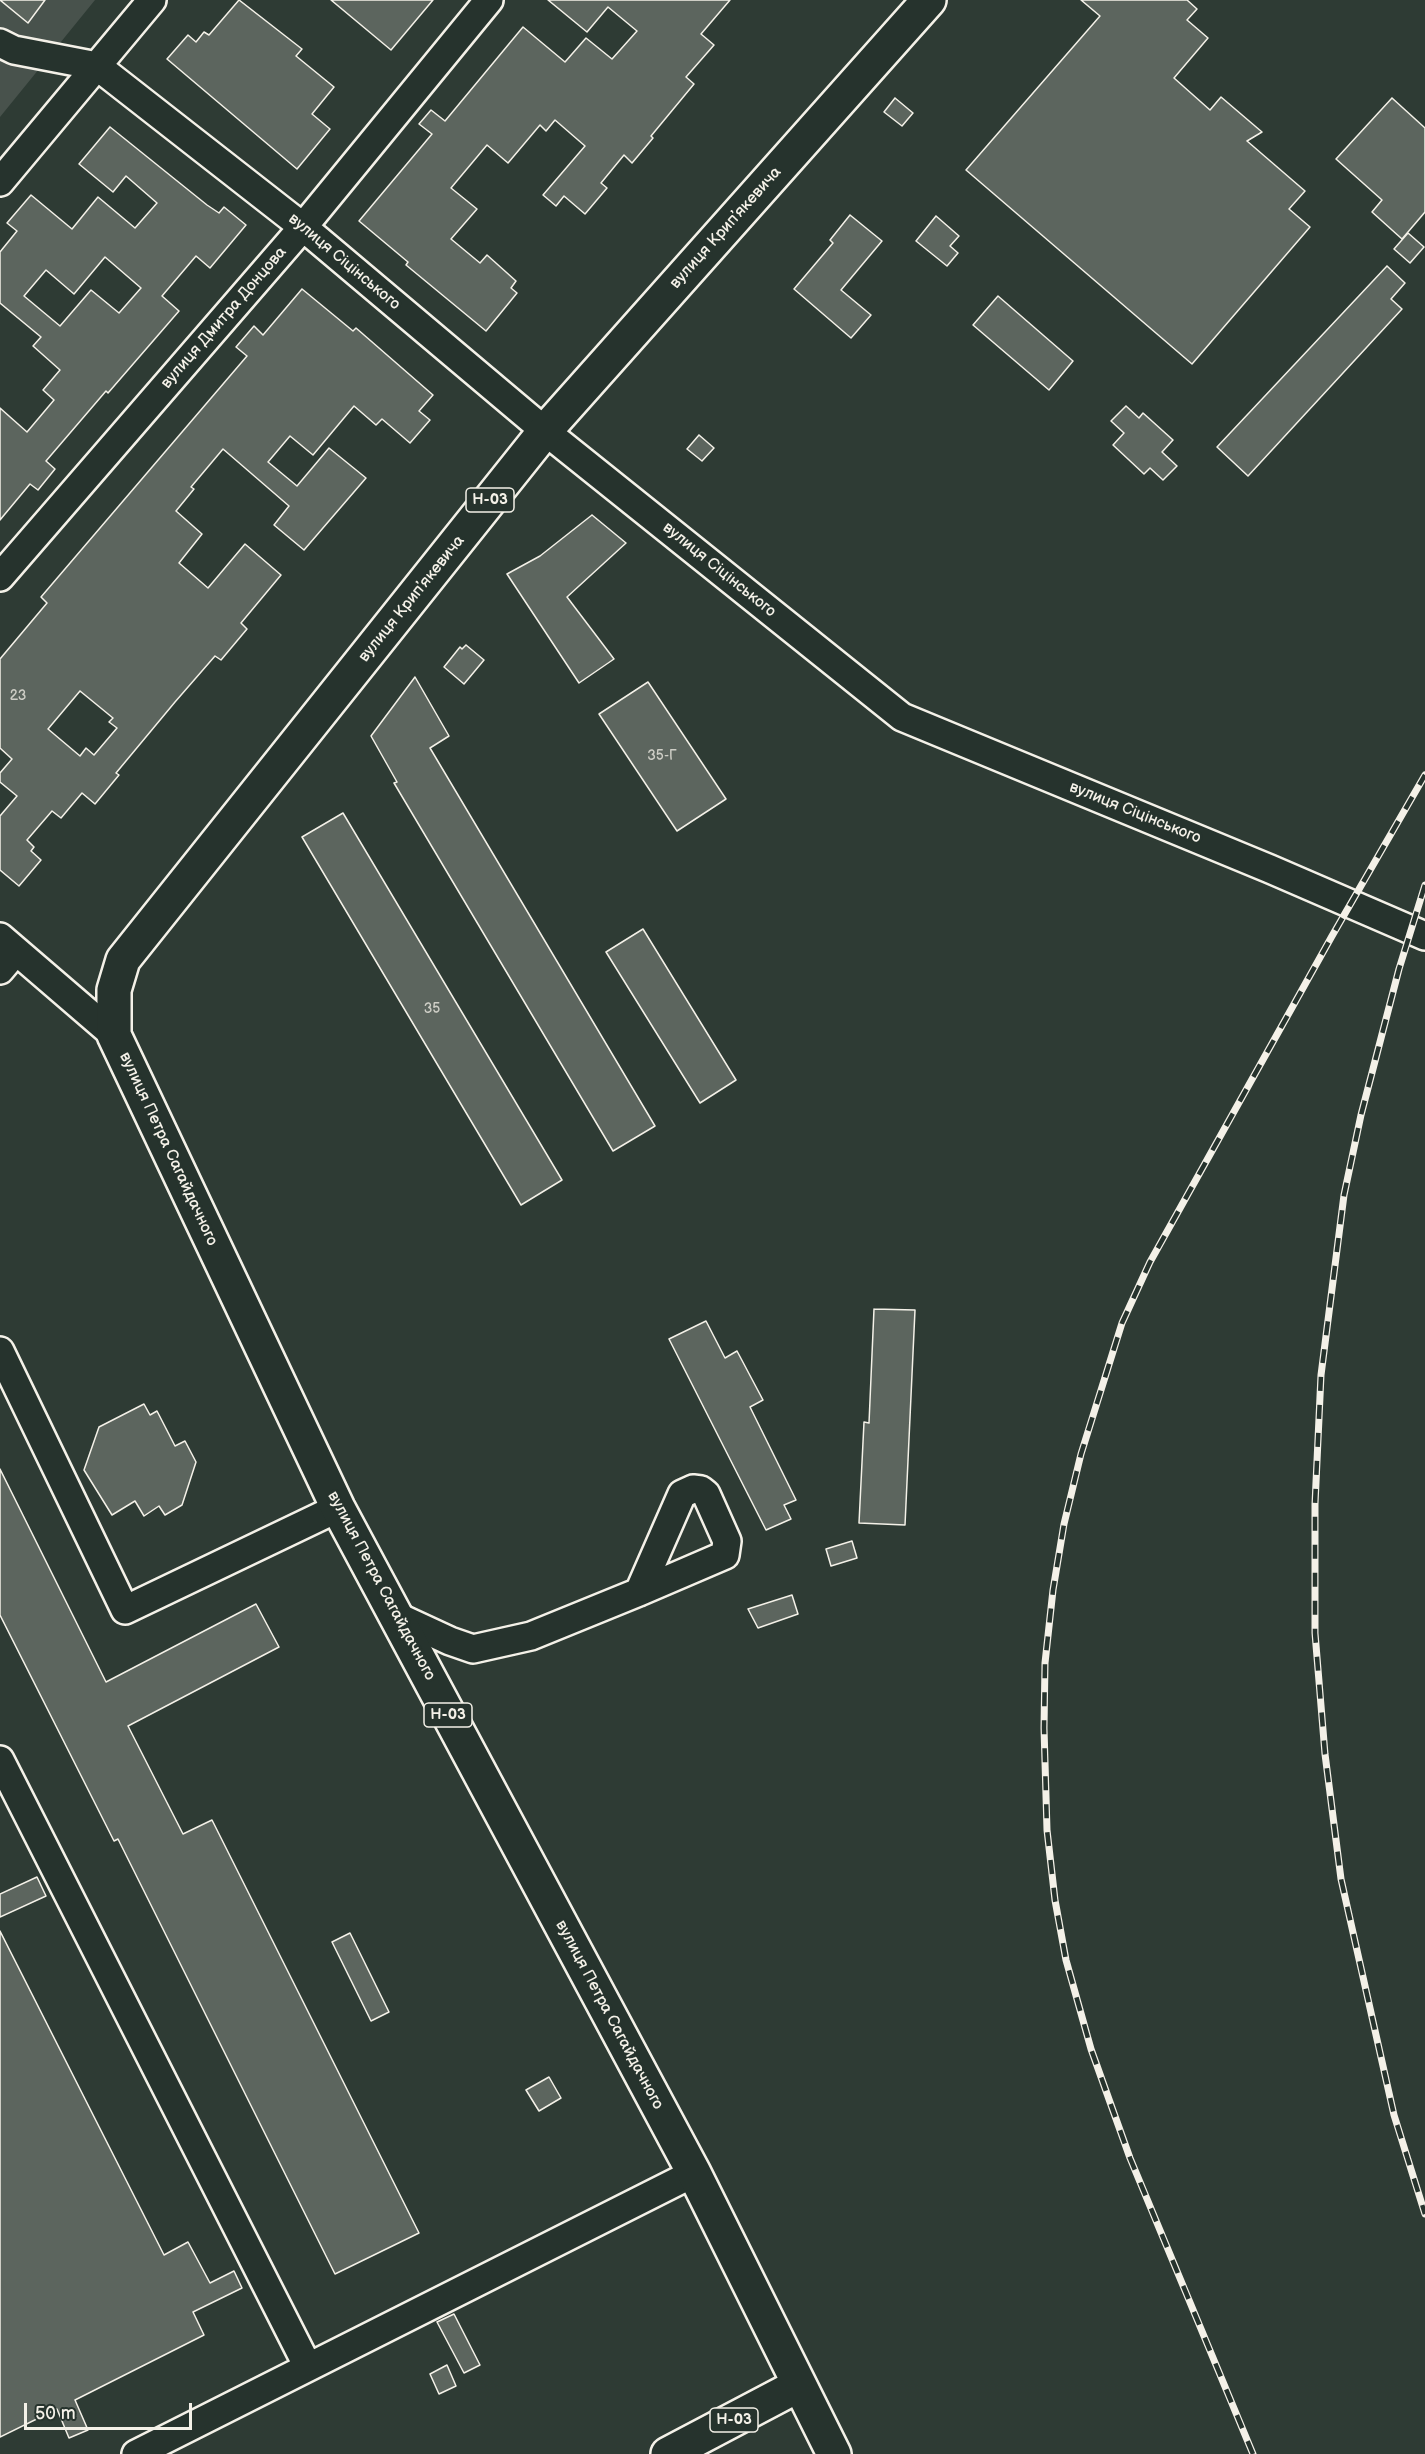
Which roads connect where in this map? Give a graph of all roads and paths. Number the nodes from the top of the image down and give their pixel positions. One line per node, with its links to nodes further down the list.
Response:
1 (152, 0): 5 (street)
2 (489, 0): 7 (street, вулиця Дмитра Донцова)
3 (929, 0): 8 (main road, вулиця Крипʼякевича / Н-03)
4 (0, 43): 5 (street)
5 (97, 66): 6 (street); 7 (street, вулиця Сіцінського)
6 (0, 182)
7 (303, 227): 8 (street, вулиця Сіцінського); 9 (street, вулиця Дмитра Донцова)
8 (546, 431): 10 (street, вулиця Сіцінського); 12 (main road, вулиця Крипʼякевича / Н-03)
9 (0, 577)
10 (1425, 936)
11 (5, 953): 12 (street, вулиця Петра Сагайдачного)
12 (114, 1035): 14 (main road, вулиця Петра Сагайдачного / Н-03)
13 (0, 1351): 14 (street)
14 (338, 1508): 16 (main road, вулиця Петра Сагайдачного / Н-03)
15 (639, 1592): 16 (street)
16 (396, 1616): 18 (main road, вулиця Петра Сагайдачного / Н-03)
17 (0, 1760): 19 (street)
18 (694, 2173): 19 (street); 20 (main road, вулиця Петра Сагайдачного / Н-03)
19 (308, 2367): 21 (street)
20 (799, 2385): 22 (main road, Н-03); 23 (main road, вулиця Петра Сагайдачного)
21 (136, 2454)
22 (668, 2454)
23 (834, 2454)

